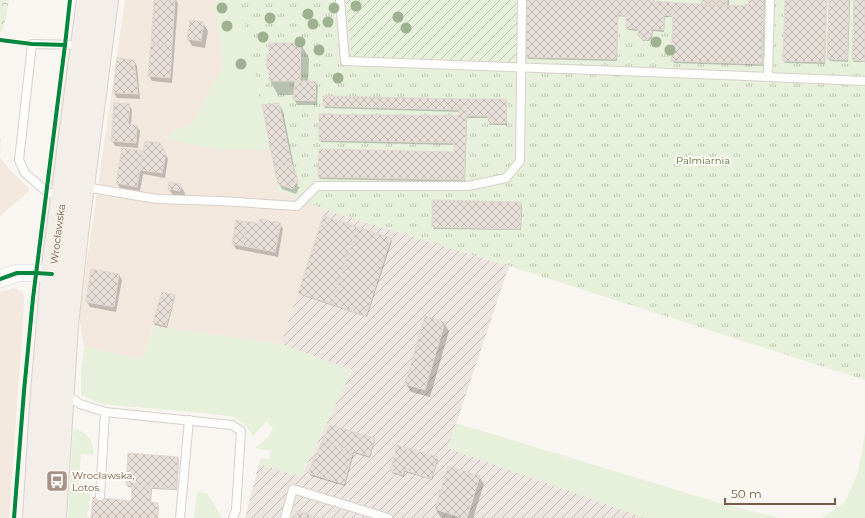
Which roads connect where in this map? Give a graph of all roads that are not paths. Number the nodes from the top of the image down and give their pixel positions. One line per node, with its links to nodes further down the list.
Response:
1 (88, 0): 6 (main road, Wrocławska)
2 (107, 0): 10 (main road, Wrocławska)
3 (340, 0): 7 (lane)
4 (522, 0): 7 (lane)
5 (770, 0): 8 (lane)
6 (82, 45): 11 (main road, Wrocławska); 11 (lane)
7 (521, 68): 8 (lane); 10 (lane)
8 (768, 77): 9 (lane)
9 (865, 81)
10 (83, 186): 14 (main road, Wrocławska)
11 (62, 198): 12 (main road, Wrocławska)
12 (52, 274): 13 (street); 18 (main road, Wrocławska)
13 (0, 279)
14 (63, 393): 15 (lane); 19 (main road, Wrocławska)
15 (105, 412): 16 (lane); 17 (lane)
16 (189, 420): 20 (lane); 21 (lane)
17 (100, 496)
18 (34, 518)
19 (55, 518)
20 (180, 518)
21 (233, 518)
22 (285, 518): 23 (lane)
23 (388, 518)

